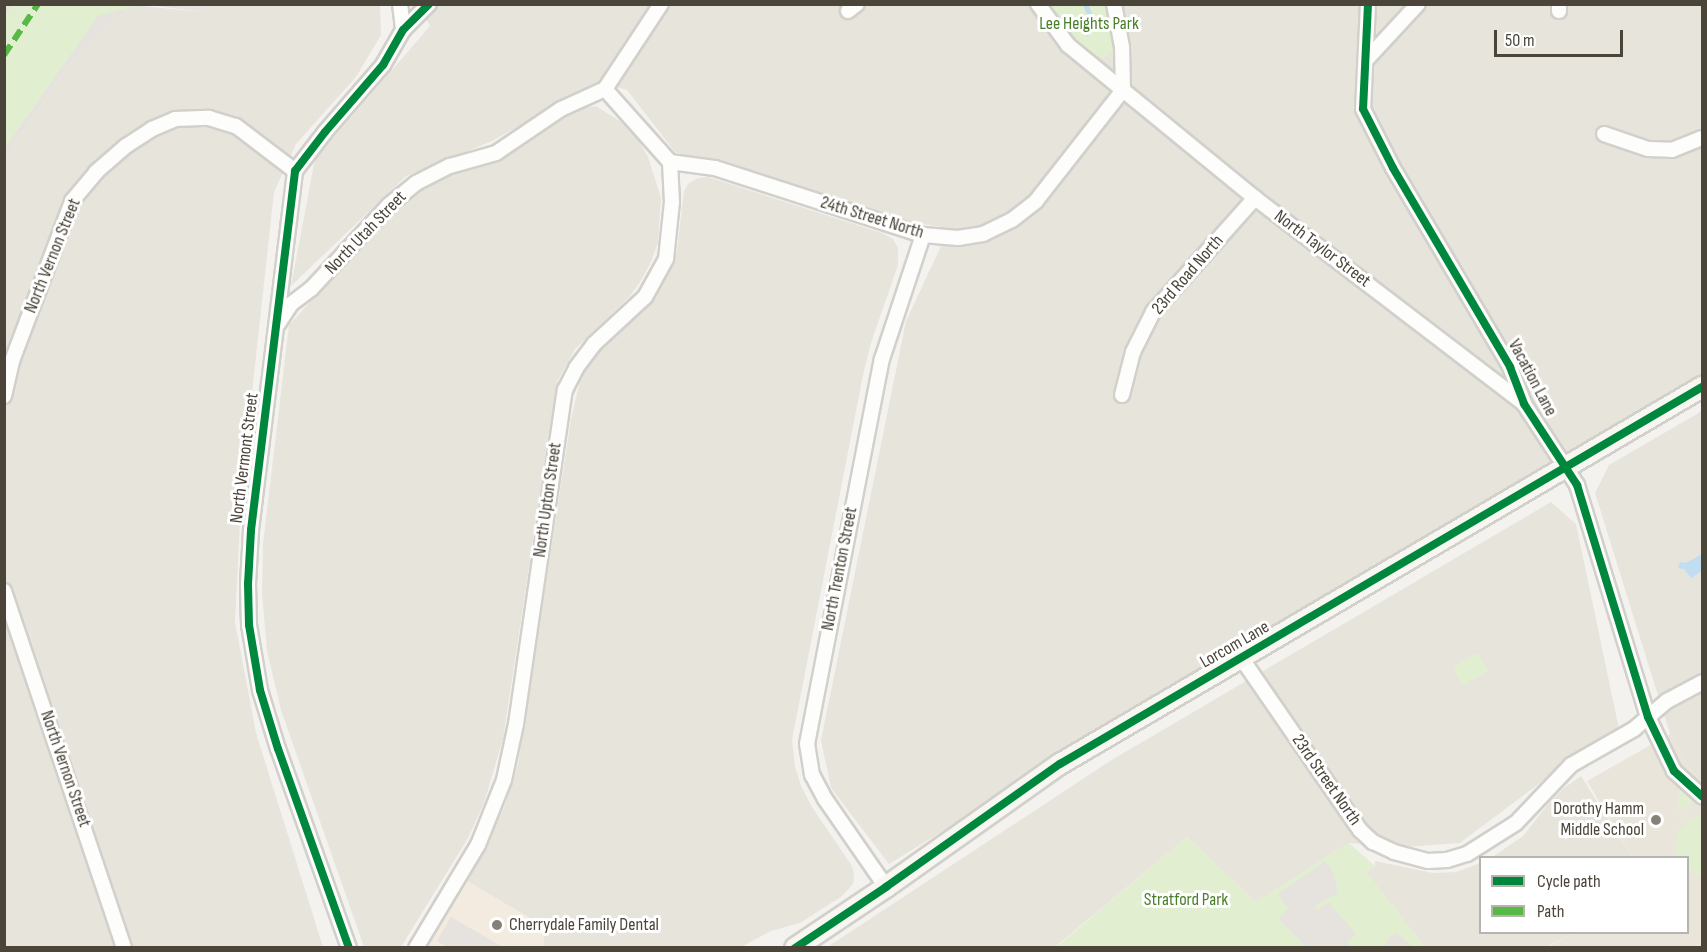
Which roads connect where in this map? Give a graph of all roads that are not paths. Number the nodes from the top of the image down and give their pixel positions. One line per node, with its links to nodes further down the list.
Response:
1 (400, 4): 8 (street)
2 (429, 4): 8 (street)
3 (662, 4): 10 (street)
4 (1038, 4): 11 (street, North Taylor Street)
5 (1114, 4): 11 (street)
6 (1368, 4): 9 (street, Vacation Lane)
7 (1417, 5): 9 (street)
8 (403, 30): 15 (street)
9 (1367, 59): 22 (street, Vacation Lane)
10 (605, 89): 14 (street); 18 (street, North Utah Street)
11 (1123, 90): 16 (street, North Taylor Street); 17 (street, 24th Street North)
12 (1604, 134): 13 (street)
13 (1702, 138)
14 (670, 162): 17 (street, 24th Street North); 32 (street, North Upton Street)
15 (295, 171): 18 (street, North Vermont Street); 21 (street, North Vernon Street)
16 (1255, 198): 20 (street, 23rd Road North); 22 (street, North Taylor Street)
17 (923, 235): 29 (street, North Trenton Street)
18 (275, 328): 31 (street, North Vermont Street)
19 (1702, 387): 23 (street, Lorcom Lane)
20 (1122, 395)
21 (4, 396)
22 (1524, 404): 23 (street, Vacation Lane)
23 (1566, 465): 25 (street, Lorcom Lane); 27 (street, Vacation Lane)
24 (4, 591): 30 (street, North Vernon Street)
25 (1242, 659): 27 (street, 23rd Street North); 29 (street, Lorcom Lane)
26 (1702, 682): 27 (street, 23rd Street North)
27 (1648, 717): 28 (street, Vacation Lane)
28 (1702, 796)
29 (886, 887): 33 (street, Lorcom Lane)
30 (124, 948)
31 (349, 948)
32 (416, 948)
33 (795, 948)

